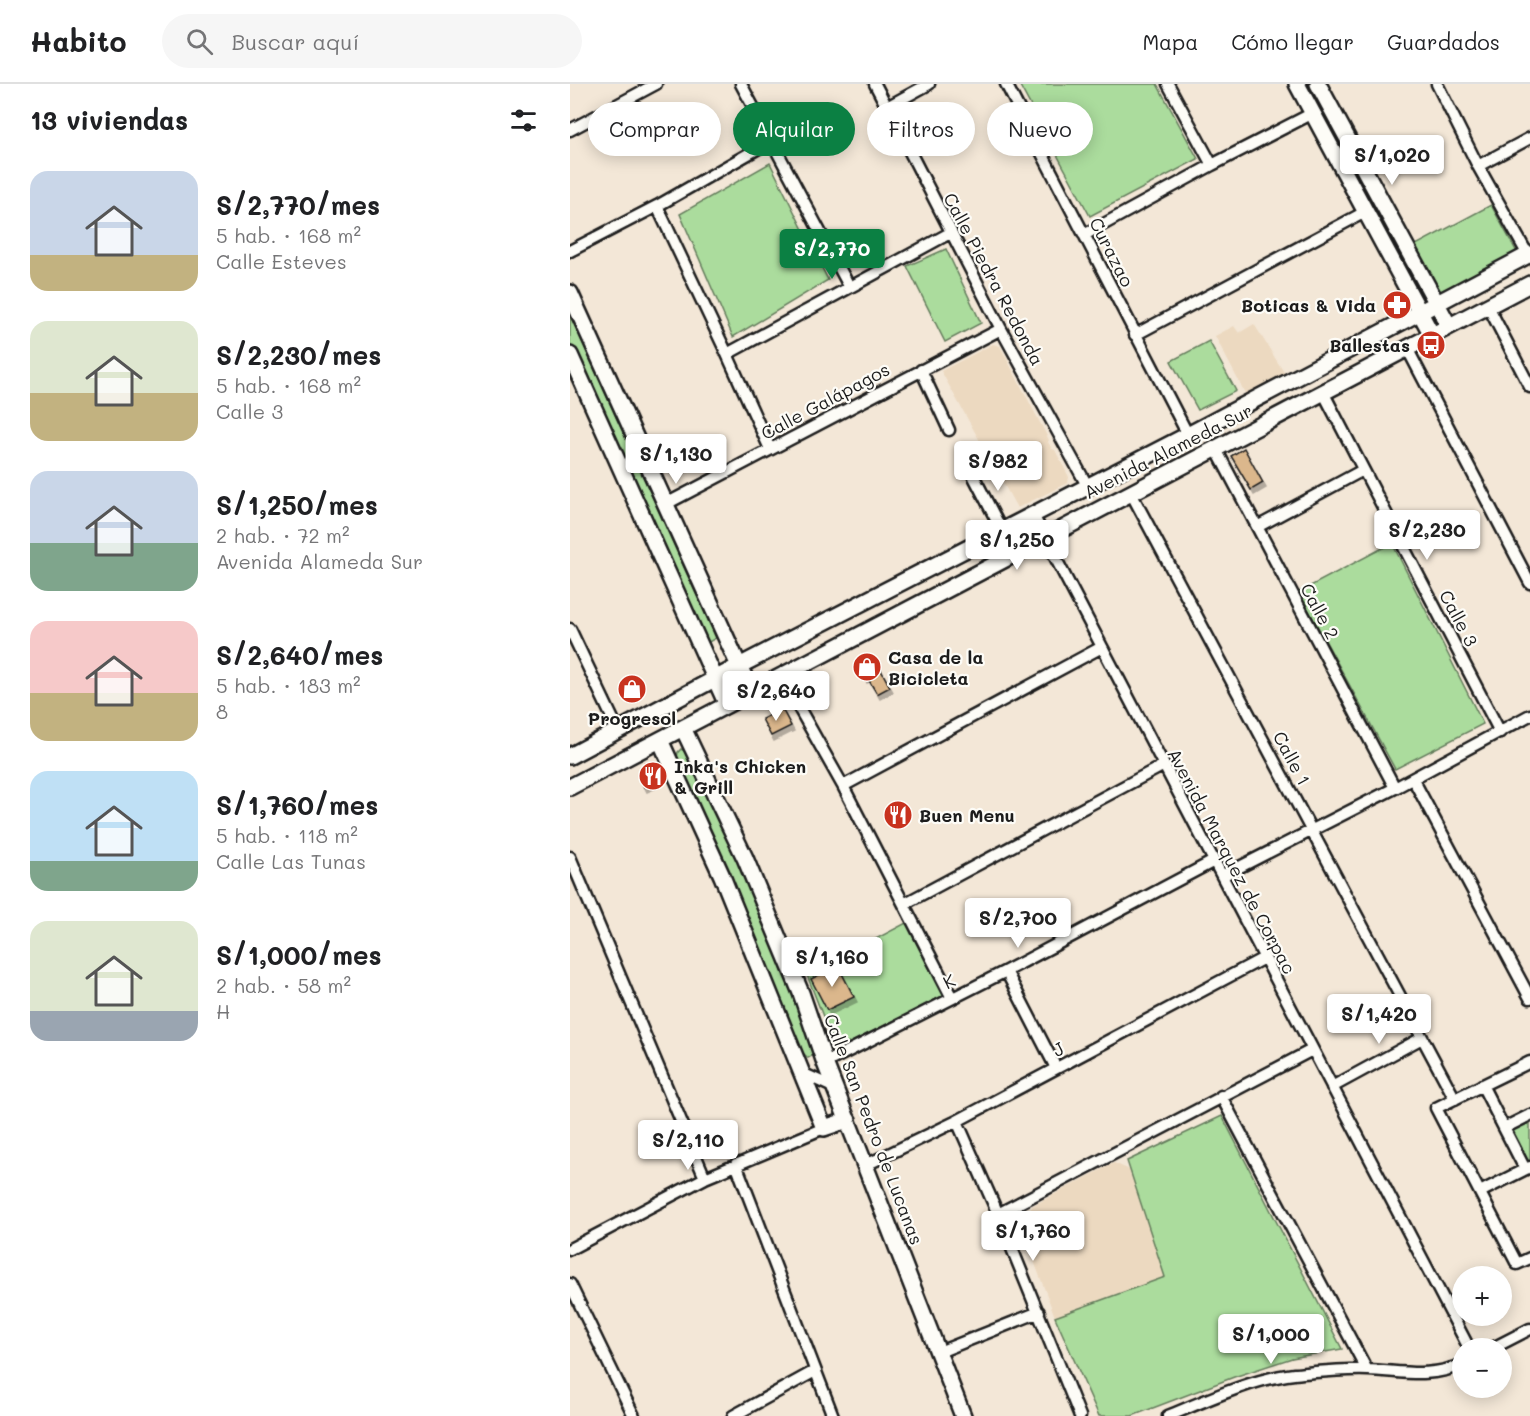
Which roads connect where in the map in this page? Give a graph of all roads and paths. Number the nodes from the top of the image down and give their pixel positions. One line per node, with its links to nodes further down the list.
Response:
1 (656, 84): 14 (street)
2 (741, 84): 10 (street)
3 (875, 84): 11 (street, Calle Piedra Redonda)
4 (929, 84): 12 (street)
5 (1006, 84): 24 (street, Curazao)
6 (1168, 84): 19 (street)
7 (1297, 84): 13 (street)
8 (1318, 84): 30 (street)
9 (1437, 84): 20 (street)
10 (750, 102)
11 (884, 102)
12 (896, 102)
13 (1313, 113): 19 (street); 22 (street)
14 (570, 130)
15 (1530, 138): 20 (street)
16 (745, 156): 21 (street)
17 (779, 156): 28 (street)
18 (912, 156): 23 (street, Calle Piedra Redonda)
19 (1212, 165): 24 (street)
20 (1478, 166): 26 (street)
21 (657, 206): 25 (street); 38 (street)
22 (1365, 212): 32 (street); 35 (street)
23 (950, 233): 28 (street); 34 (street, Calle Piedra Redonda)
24 (1084, 235): 35 (street, Curazao)
25 (570, 251)
26 (1529, 254): 30 (street, Avenida Alameda Sur)
27 (1530, 284): 31 (street, Avenida Alameda Sur)
28 (849, 286): 38 (street)
29 (570, 293): 51 (street)
30 (1437, 303): 32 (street, Avenida Alameda Sur); 33 (street)
31 (1488, 306): 33 (street, Avenida Alameda Sur); 41 (street)
32 (1420, 312): 36 (street); 44 (street, Avenida Alameda Sur)
33 (1449, 326): 36 (street, Avenida Alameda Sur)
34 (1001, 329): 40 (street, Calle Galápagos); 49 (street, Calle Piedra Redonda)
35 (1135, 335): 44 (street, Curazao)
36 (1432, 335): 37 (street, Avenida Alameda Sur)
37 (1407, 348): 42 (street, Avenida Alameda Sur); 56 (street)
38 (727, 354): 46 (street)
39 (570, 355): 61 (street)
40 (921, 370): 43 (street); 46 (street, Calle Galápagos)
41 (1530, 387)
42 (1323, 392): 45 (street, Avenida Alameda Sur); 47 (street, Calle 3)
43 (949, 430)
44 (1188, 435): 49 (street, Avenida Alameda Sur)
45 (1216, 448): 50 (street, Avenida Alameda Sur); 53 (street, Calle 2)
46 (770, 449): 51 (street, Calle Galápagos)
47 (1363, 470): 53 (street); 67 (street, Calle 3)
48 (973, 475): 54 (street)
49 (1088, 487): 52 (street, Avenida Alameda Sur)
50 (1131, 493): 55 (street, Avenida Alameda Sur); 75 (street, Calle 1)
51 (666, 504): 59 (street)
52 (1033, 515): 54 (street, Avenida Alameda Sur); 55 (street, Avenida Marquez de Corpac)
53 (1257, 527): 74 (street, Calle 2)
54 (1002, 531): 59 (street, Avenida Alameda Sur)
55 (1045, 538): 58 (street, Avenida Marquez de Corpac); 60 (street, Avenida Alameda Sur)
56 (1530, 583)
57 (571, 636): 66 (street)
58 (1102, 647): 70 (street, Avenida Marquez de Corpac); 72 (street)
59 (739, 666): 61 (street, Avenida Alameda Sur); 62 (street)
60 (781, 676): 62 (street, Avenida Alameda Sur); 72 (street)
61 (715, 679): 63 (street); 66 (street, Avenida Alameda Sur)
62 (752, 692): 63 (street, Avenida Alameda Sur)
63 (727, 705): 65 (street, Avenida Alameda Sur)
64 (1530, 715): 67 (street)
65 (683, 728): 68 (street, Avenida Alameda Sur); 87 (street, Calle San Pedro de Lucanas)
66 (618, 730): 69 (street, Avenida Alameda Sur)
67 (1500, 732): 71 (street)
68 (660, 740): 73 (street, Avenida Alameda Sur); 89 (street)
69 (570, 756)
70 (1164, 765): 77 (street, Avenida Marquez de Corpac); 79 (street)
71 (1413, 778): 74 (street); 83 (street)
72 (843, 786): 79 (street)
73 (570, 787)
74 (1395, 788): 75 (street)
75 (1312, 830): 78 (street); 84 (street, Calle 1)
76 (570, 857): 103 (street)
77 (1214, 861): 78 (street, Avenida Marquez de Corpac); 81 (street, K)
78 (1222, 876): 80 (street, Avenida Marquez de Corpac)
79 (904, 904): 82 (street)
80 (1264, 958): 85 (street, Avenida Marquez de Corpac); 88 (street, J)
81 (1006, 971): 82 (street, K); 88 (street)
82 (952, 998): 87 (street, K)
83 (1530, 998)
84 (1422, 1038): 91 (street); 94 (street, Calle 1)
85 (1312, 1050): 91 (street, Avenida Marquez de Corpac); 93 (street)
86 (1530, 1062): 90 (street)
87 (825, 1063): 92 (street, Calle San Pedro de Lucanas)
88 (1056, 1068): 97 (street, J)
89 (802, 1073): 92 (street); 98 (street)
90 (1482, 1085): 94 (street); 99 (street)
91 (1332, 1087): 111 (street, Avenida Marquez de Corpac)
92 (835, 1088): 96 (street, Calle San Pedro de Lucanas)
93 (1221, 1096): 105 (street); 115 (street)
94 (1455, 1098): 104 (street)
95 (1530, 1115): 99 (street)
96 (848, 1120): 98 (street); 101 (street, Calle San Pedro de Lucanas)
97 (957, 1121): 101 (street, J); 105 (street)
98 (824, 1128): 100 (street)
99 (1504, 1128): 102 (street)
100 (736, 1164): 103 (street); 116 (street)
101 (866, 1166): 113 (street, Calle San Pedro de Lucanas)
102 (1528, 1168): 104 (street)
103 (705, 1178): 106 (street)
104 (1480, 1192): 107 (street)
105 (998, 1215): 109 (street)
106 (570, 1249)
107 (1530, 1257)
108 (570, 1284): 117 (street)
109 (1039, 1312): 113 (street); 121 (street)
110 (1530, 1329): 112 (street)
111 (1464, 1338)
112 (1512, 1338)
113 (939, 1352): 120 (street, Calle San Pedro de Lucanas)
114 (1452, 1368): 115 (street)
115 (1367, 1370): 122 (street)
116 (814, 1371): 118 (street); 119 (street)
117 (634, 1416)
118 (733, 1416)
119 (833, 1416)
120 (963, 1416)
121 (1080, 1416)
122 (1168, 1416)

